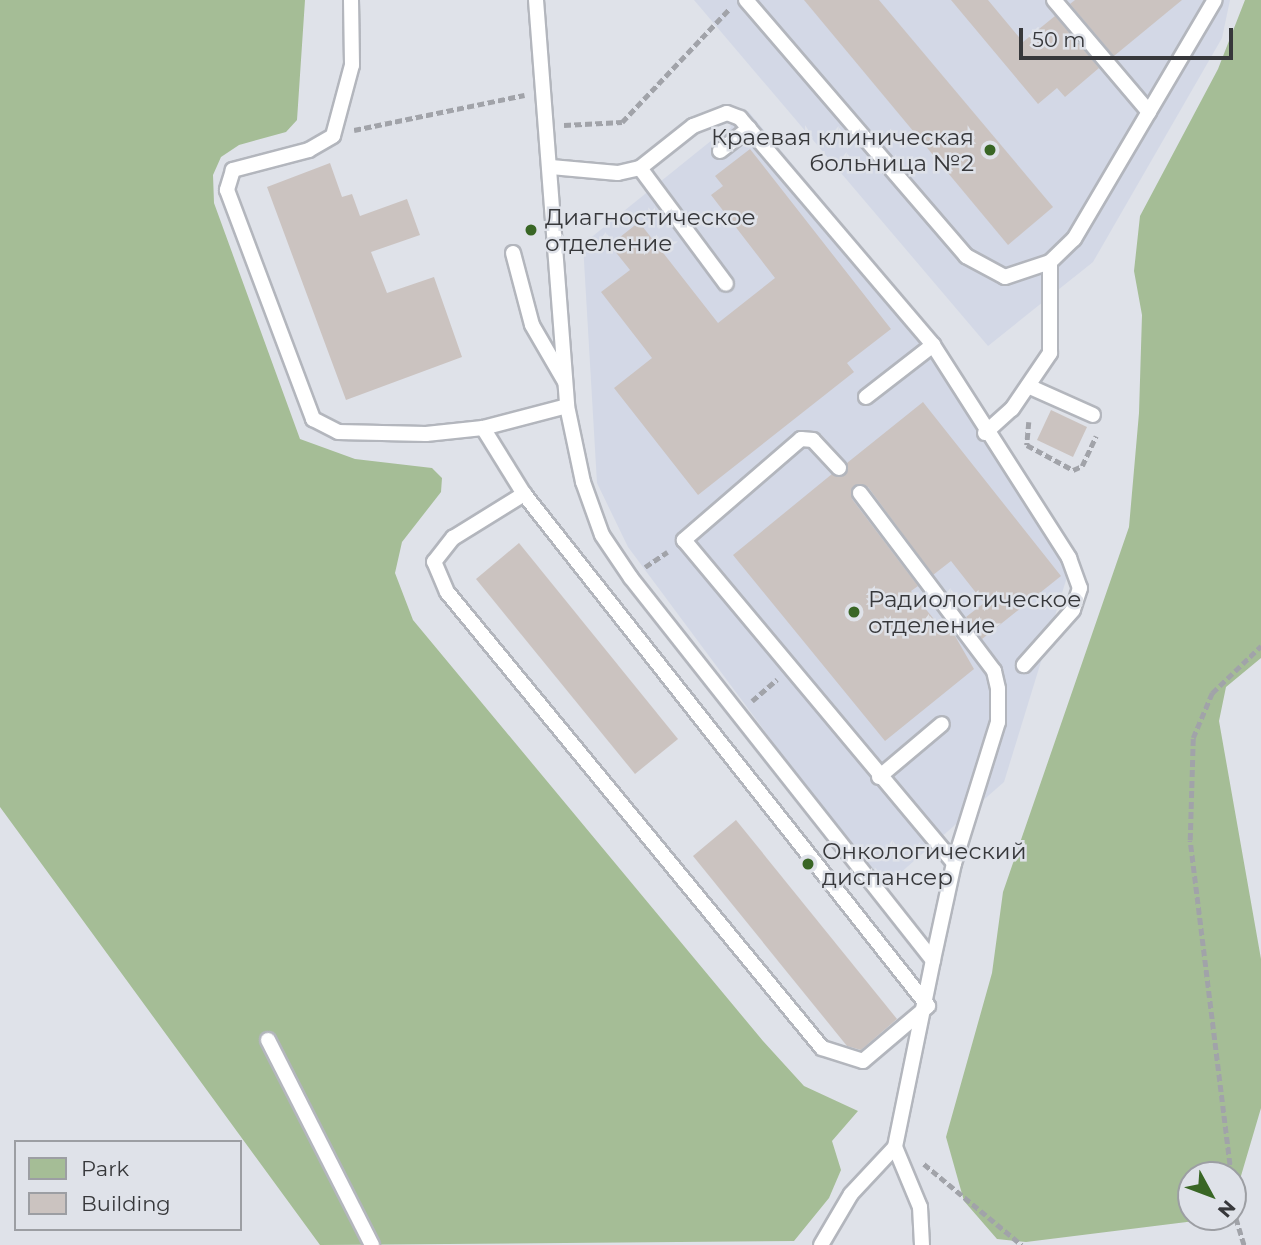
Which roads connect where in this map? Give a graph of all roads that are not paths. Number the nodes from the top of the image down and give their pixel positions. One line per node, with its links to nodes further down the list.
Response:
1 (351, 0): 20 (lane)
2 (536, 0): 9 (lane)
3 (746, 0): 12 (lane)
4 (1054, 0): 6 (lane)
5 (1215, 0): 6 (lane)
6 (1149, 112): 12 (lane)
7 (749, 128): 8 (lane); 10 (lane); 14 (lane)
8 (720, 151)
9 (551, 167): 10 (lane); 15 (lane)
10 (640, 168): 13 (lane)
11 (513, 253): 15 (lane)
12 (1050, 262): 16 (lane)
13 (726, 284)
14 (933, 345): 17 (lane); 21 (lane)
15 (565, 383): 18 (lane)
16 (1035, 389): 19 (lane); 21 (lane)
17 (866, 397)
18 (567, 406): 20 (lane); 29 (lane)
19 (1093, 415)
20 (483, 428): 23 (lane)
21 (985, 433): 25 (lane)
22 (839, 468): 27 (lane)
23 (524, 494): 30 (lane); 30 (lane)
24 (860, 494): 28 (lane)
25 (1024, 665)
26 (942, 724): 27 (lane)
27 (880, 776): 28 (lane)
28 (954, 863): 29 (lane)
29 (933, 960): 30 (lane)
30 (928, 1006): 32 (lane)
31 (268, 1040): 33 (lane)
32 (895, 1147): 34 (lane); 35 (lane)
33 (372, 1245)
34 (821, 1245)
35 (922, 1245)

